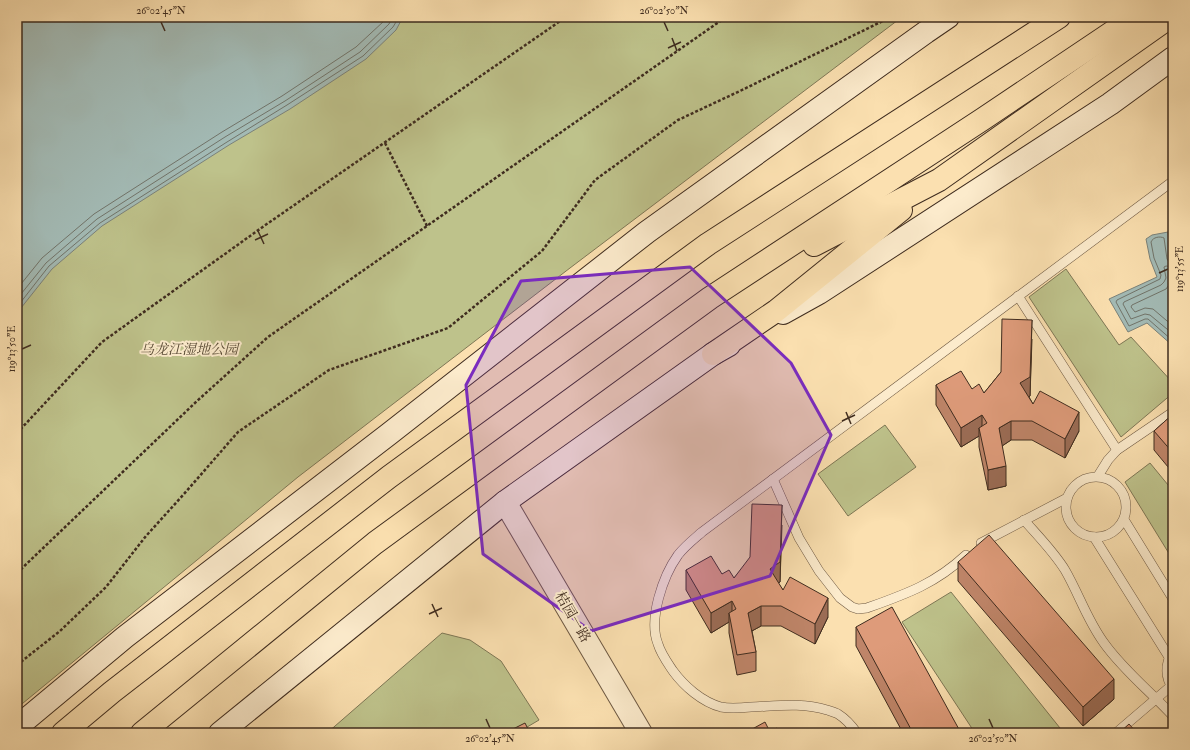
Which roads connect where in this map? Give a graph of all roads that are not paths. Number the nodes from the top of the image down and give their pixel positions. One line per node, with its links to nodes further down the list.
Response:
1 (948, 17): 25 (main road)
2 (1059, 17): 26 (highway)
3 (1135, 17): 9 (highway)
4 (1170, 17): 6 (highway)
5 (1173, 58): 10 (main road)
6 (939, 180): 9 (highway); 10 (highway)
7 (1173, 181): 8 (lane)
8 (1018, 296): 12 (lane); 14 (lane)
9 (710, 298): 27 (highway)
10 (713, 354): 16 (main road)
11 (1173, 412): 12 (lane)
12 (1117, 450): 13 (lane)
13 (1098, 476): 15 (lane); 18 (lane)
14 (773, 479): 17 (lane); 30 (lane)
15 (1067, 498): 17 (lane); 19 (lane)
16 (505, 502): 28 (main road); 29 (main road, 桔园一路)
17 (1024, 520): 23 (lane)
18 (1124, 521): 19 (lane); 20 (lane)
19 (1094, 537): 21 (lane)
20 (1173, 599)
21 (1171, 655): 22 (lane)
22 (1172, 687): 23 (lane)
23 (1156, 699): 24 (lane); 31 (lane)
24 (1173, 716)
25 (17, 727)
26 (64, 733)
27 (142, 733)
28 (220, 733)
29 (641, 733)
30 (857, 733)
31 (1116, 733)

